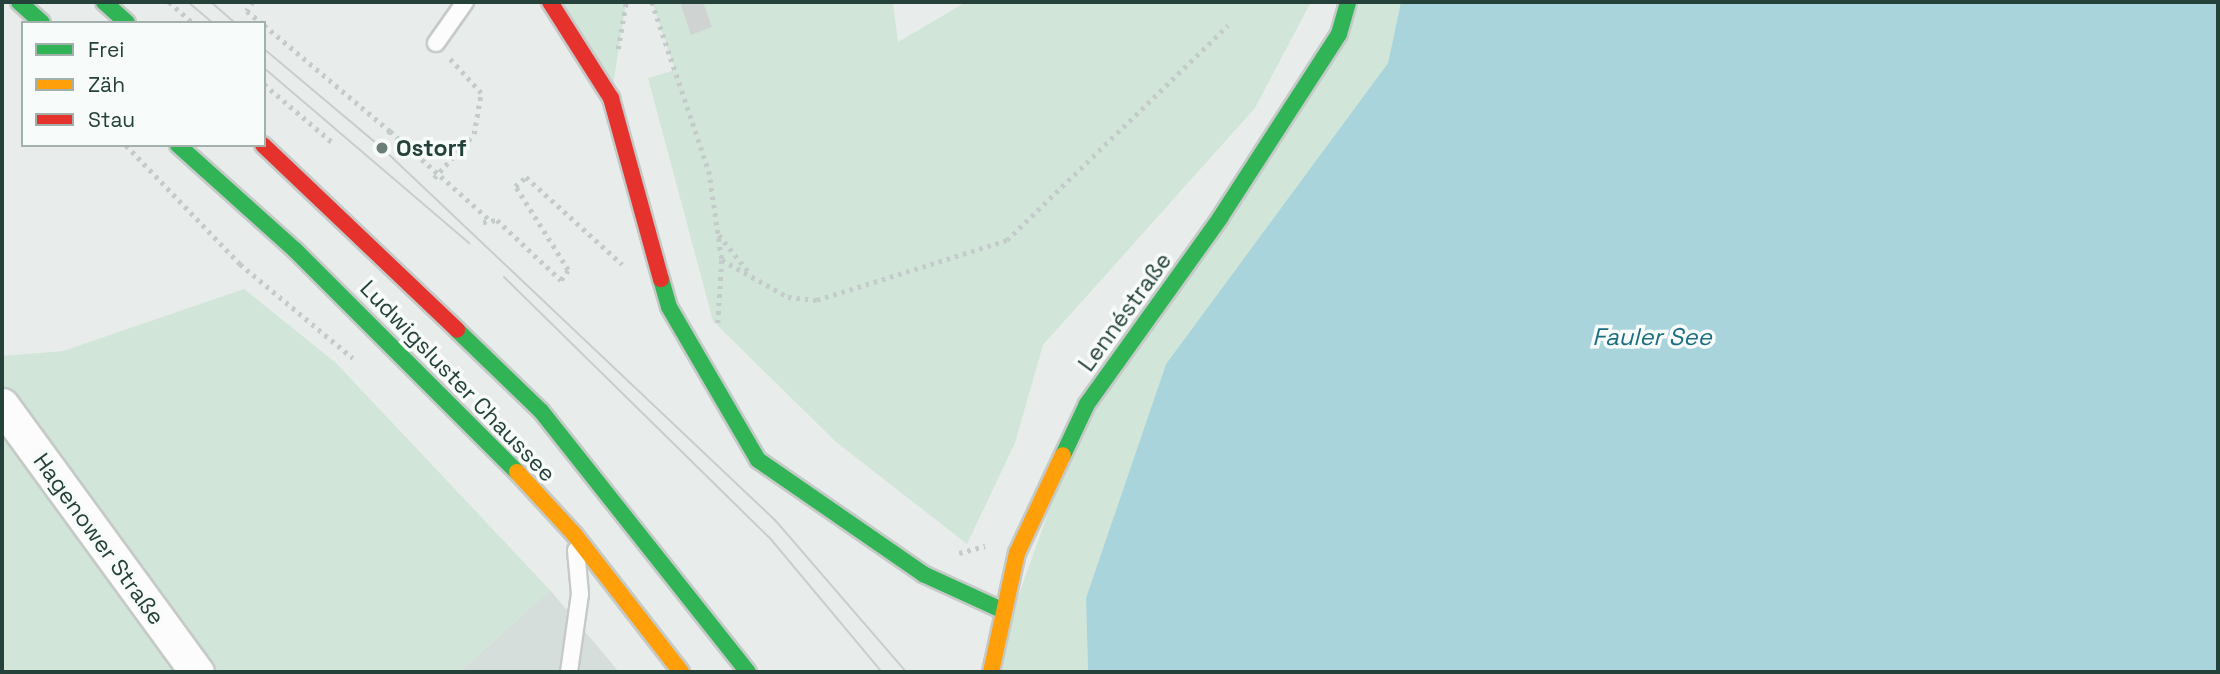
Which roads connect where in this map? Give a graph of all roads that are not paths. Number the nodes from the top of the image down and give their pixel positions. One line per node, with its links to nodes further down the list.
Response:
1 (19, 2): 6 (street)
2 (104, 2): 7 (street)
3 (465, 2): 8 (lane)
4 (550, 2): 13 (street)
5 (1348, 2): 13 (street, Lennéstraße)
6 (40, 21)
7 (125, 21)
8 (436, 43)
9 (180, 147): 12 (street, Ludwigsluster Chaussee)
10 (265, 147): 17 (street, Ludwigsluster Chaussee)
11 (2, 405): 14 (street, Hagenower Straße)
12 (574, 534): 15 (lane); 16 (street, Ludwigsluster Chaussee)
13 (1004, 611): 18 (street, Lennéstraße)
14 (197, 672)
15 (569, 672)
16 (681, 672)
17 (748, 672)
18 (991, 672)

